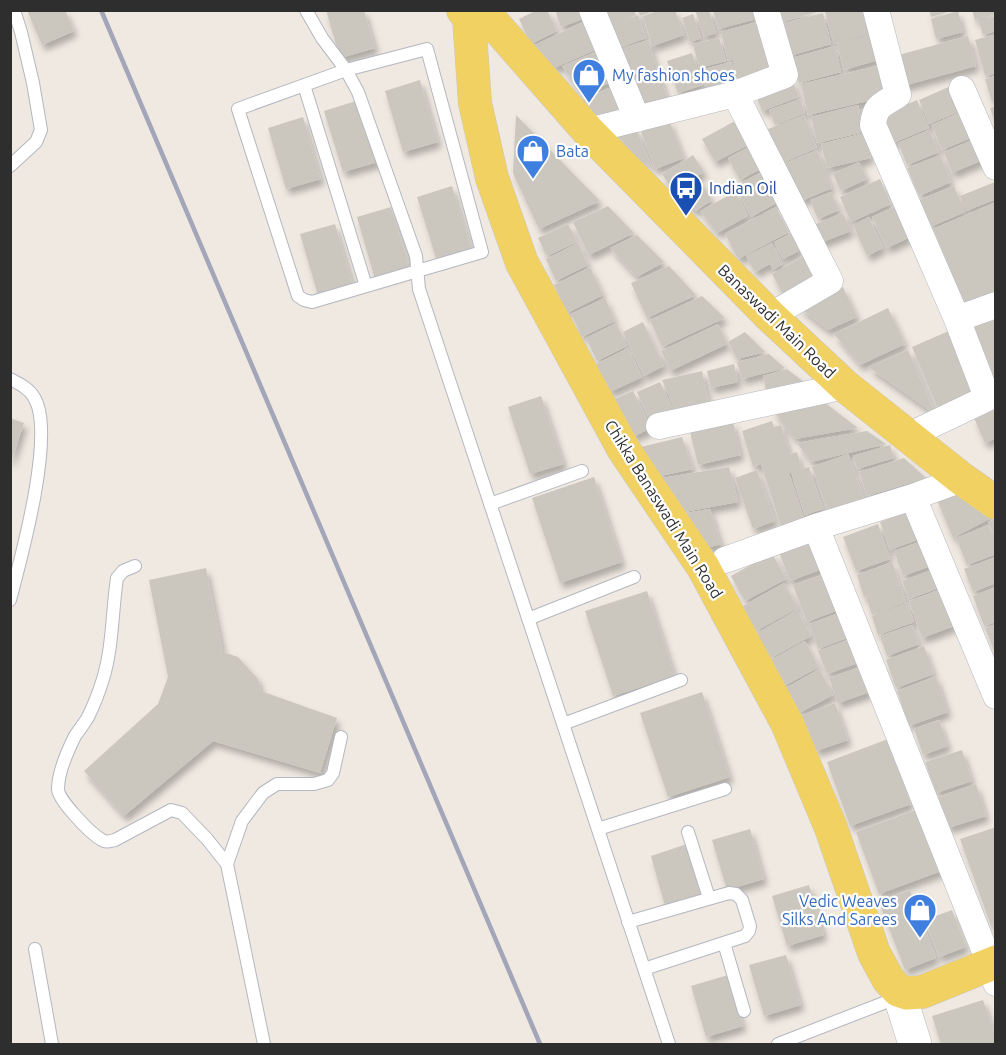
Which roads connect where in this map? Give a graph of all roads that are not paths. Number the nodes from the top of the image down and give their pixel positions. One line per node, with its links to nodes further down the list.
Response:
1 (14, 10): 13 (lane)
2 (306, 10): 7 (lane)
3 (592, 10): 11 (street)
4 (766, 10): 10 (street)
5 (876, 10): 19 (street)
6 (471, 13): 12 (main road, Banaswadi Main Road); 50 (main road, Chikka Banaswadi Main Road)
7 (346, 70): 8 (lane); 15 (lane); 15 (lane)
8 (304, 85): 16 (lane); 16 (lane)
9 (962, 89): 14 (street)
10 (735, 94): 11 (street); 18 (street)
11 (637, 119): 12 (street)
12 (582, 125): 18 (main road, Banaswadi Main Road)
13 (10, 166)
14 (996, 168)
15 (418, 271): 16 (lane); 29 (lane)
16 (366, 286)
17 (996, 305): 19 (street)
18 (770, 316): 21 (main road, Banaswadi Main Road)
19 (957, 319): 22 (street)
20 (10, 379): 34 (lane)
21 (845, 386): 23 (street); 24 (main road, Banaswadi Main Road)
22 (991, 396): 24 (street)
23 (659, 426)
24 (908, 436): 26 (main road, Banaswadi Main Road)
25 (582, 471): 29 (lane)
26 (962, 479): 27 (street); 28 (main road, Banaswadi Main Road)
27 (913, 497): 30 (street); 37 (street)
28 (996, 503)
29 (490, 504): 35 (lane)
30 (816, 527): 31 (street); 49 (street)
31 (725, 560)
32 (135, 566): 43 (lane)
33 (634, 578): 35 (lane)
34 (10, 600)
35 (528, 619): 38 (lane)
36 (681, 680): 38 (lane)
37 (996, 696)
38 (563, 724): 41 (lane)
39 (341, 737): 43 (lane)
40 (725, 789): 41 (lane)
41 (598, 829): 45 (lane)
42 (688, 832): 44 (lane)
43 (227, 864): 53 (lane)
44 (709, 898): 45 (lane); 46 (lane)
45 (628, 922): 48 (lane)
46 (724, 943): 48 (lane); 51 (lane)
47 (35, 949): 52 (lane)
48 (644, 969): 54 (lane)
49 (994, 970): 50 (main road)
50 (899, 993): 55 (lane); 56 (main road)
51 (744, 1011)
52 (52, 1044)
53 (264, 1044)
54 (669, 1044)
55 (778, 1044)
56 (915, 1044)

